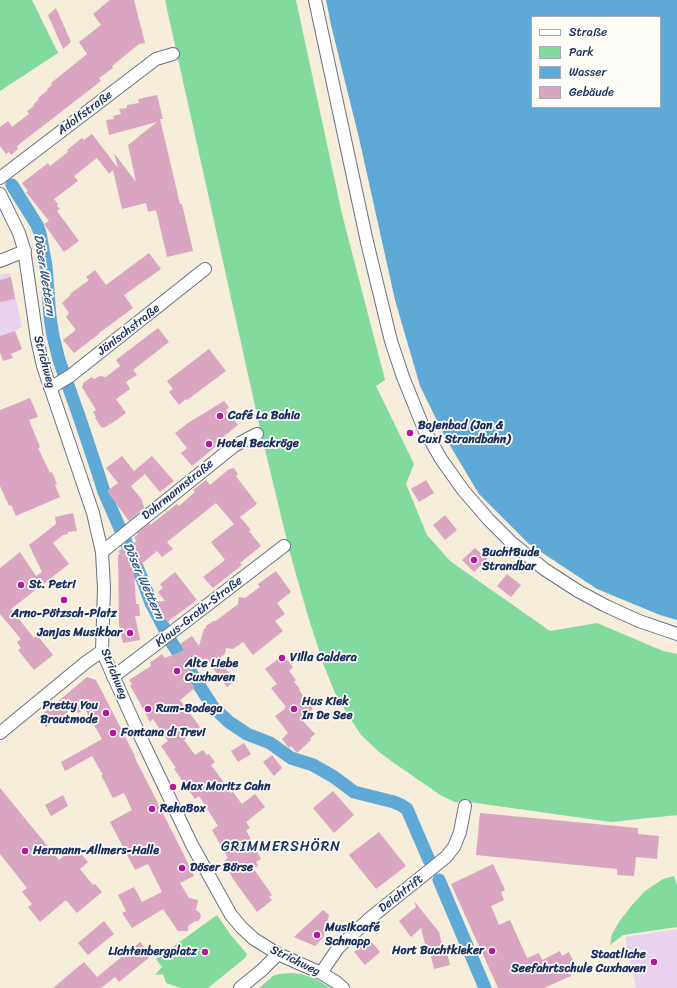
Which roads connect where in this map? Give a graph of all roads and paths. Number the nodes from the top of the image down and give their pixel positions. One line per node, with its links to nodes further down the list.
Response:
1 (315, 0): 12 (street)
2 (173, 54): 3 (street, Adolfstraße)
3 (0, 178)
4 (0, 194): 5 (street, Strichweg)
5 (25, 251): 6 (street); 8 (street, Strichweg)
6 (0, 261)
7 (205, 269): 8 (street, Jänischstraße)
8 (50, 388): 11 (street, Strichweg)
9 (257, 434): 11 (street, Dohrmannstraße)
10 (284, 546): 14 (street, Klaus-Groth-Straße)
11 (102, 552): 13 (street, Strichweg)
12 (677, 634)
13 (102, 651): 14 (street, Strichweg); 15 (street)
14 (113, 677): 17 (street, Strichweg)
15 (0, 733)
16 (465, 806): 18 (street, Deichtrift)
17 (278, 954): 18 (street, Strichweg); 19 (street)
18 (321, 973): 20 (street, Strichweg)
19 (240, 988)
20 (343, 988)

